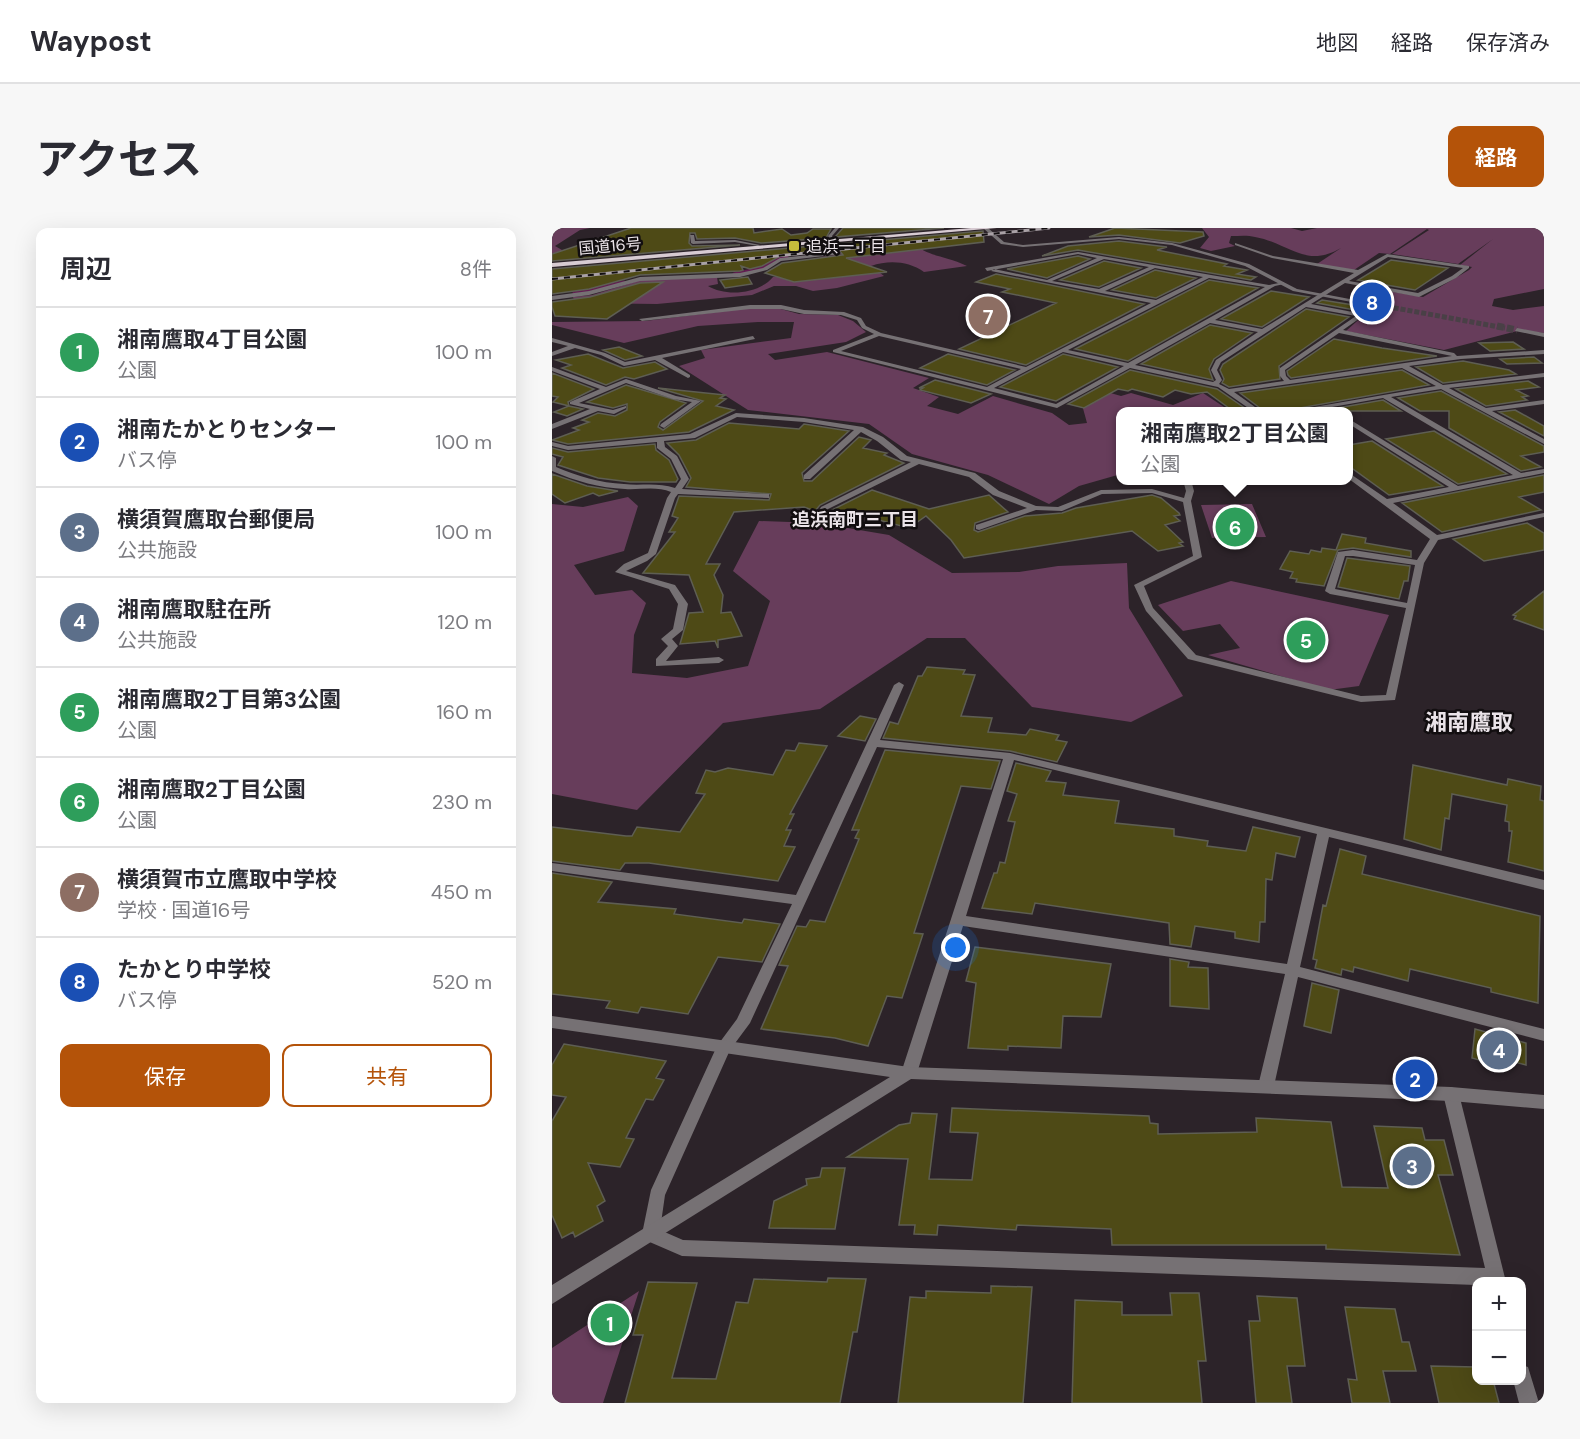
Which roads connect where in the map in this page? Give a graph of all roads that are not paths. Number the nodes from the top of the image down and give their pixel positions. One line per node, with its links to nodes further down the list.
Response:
1 (837, 228): 7 (street)
2 (964, 228): 5 (highway, 国道16号)
3 (985, 228): 18 (street)
4 (994, 228): 5 (highway, 国道16号)
5 (945, 230): 7 (highway, 国道16号)
6 (692, 236): 9 (street)
7 (832, 240): 9 (highway, 国道16号); 12 (highway, 国道16号)
8 (1237, 244): 14 (street)
9 (758, 245): 12 (highway, 国道16号)
10 (839, 253): 22 (street)
11 (1104, 257): 13 (street); 16 (street); 16 (street)
12 (552, 263)
13 (1155, 266): 15 (street); 20 (street)
14 (1358, 272): 17 (street); 17 (street)
15 (1208, 276): 19 (street); 23 (street)
16 (1047, 281): 20 (street)
17 (1343, 281): 21 (street)
18 (1282, 283): 19 (street); 21 (street)
19 (1271, 287): 27 (street)
20 (1100, 291): 23 (street)
21 (1321, 295): 24 (street); 25 (street)
22 (552, 298)
23 (1156, 302): 36 (street)
24 (1373, 304)
25 (1306, 305): 29 (street); 30 (street)
26 (642, 319): 31 (street)
27 (1210, 321): 29 (street); 41 (street)
28 (1517, 330): 32 (street)
29 (1263, 331): 48 (street)
30 (1338, 331): 40 (street); 47 (street)
31 (879, 334): 43 (street); 50 (street)
32 (1544, 335)
33 (753, 338): 39 (street)
34 (552, 340): 35 (street)
35 (574, 346): 38 (street); 39 (street)
36 (1061, 350): 41 (street); 43 (street)
37 (1544, 352): 40 (street)
38 (552, 354)
39 (655, 357): 46 (street)
40 (1461, 357): 42 (street)
41 (1130, 365): 48 (street); 50 (street)
42 (1402, 365): 47 (street); 49 (street)
43 (1024, 368): 50 (street)
44 (552, 369): 51 (street)
45 (1544, 375): 49 (street)
46 (688, 376)
47 (1288, 382): 52 (street)
48 (1215, 384): 52 (street)
49 (1441, 387): 53 (street); 60 (street)
50 (988, 388)
51 (606, 389): 59 (street); 62 (street)
52 (1229, 391): 57 (street)
53 (1384, 396): 55 (street); 73 (street)
54 (1544, 402): 60 (street)
55 (1325, 406): 58 (street)
56 (624, 407): 59 (street)
57 (1253, 407)
58 (1318, 407)
59 (597, 409): 63 (street)
60 (1485, 410): 66 (street)
61 (1353, 424): 77 (street)
62 (663, 426)
63 (552, 427)
64 (860, 429): 67 (street); 71 (street); 74 (street)
65 (1544, 434): 66 (street)
66 (1533, 436): 68 (street)
67 (660, 439): 69 (street); 78 (street)
68 (1544, 442)
69 (552, 444)
70 (552, 458): 78 (street)
71 (917, 462): 82 (street); 83 (street)
72 (1544, 471): 73 (street)
73 (1520, 476): 77 (street)
74 (807, 477)
75 (1353, 478): 81 (street)
76 (1188, 485): 80 (street)
77 (1456, 488): 81 (street)
78 (676, 491): 79 (street); 89 (street)
79 (766, 496)
80 (1187, 501): 82 (street); 88 (street)
81 (1386, 501): 86 (street)
82 (1035, 508): 85 (street)
83 (825, 509)
84 (1544, 515): 86 (street)
85 (979, 527)
86 (1436, 538): 87 (street)
87 (1420, 563): 88 (street); 88 (street)
88 (1410, 606)
89 (719, 660)
90 (899, 685): 91 (street)
91 (873, 743): 92 (street); 96 (street)
92 (1010, 756): 93 (street); 97 (street)
93 (1324, 832): 95 (street); 98 (street)
94 (552, 867): 96 (street)
95 (1544, 885)
96 (799, 900): 101 (street)
97 (958, 920): 98 (street); 102 (street)
98 (1292, 970): 100 (street); 103 (street)
99 (552, 1022): 101 (street)
100 (1544, 1035)
101 (724, 1046): 102 (street); 106 (street)
102 (909, 1073): 103 (street); 106 (street)
103 (1266, 1086): 104 (street)
104 (1451, 1094): 105 (street); 107 (street)
105 (1544, 1102)
106 (651, 1234): 108 (street); 109 (street)
107 (1496, 1277)
108 (1472, 1278)
109 (552, 1295)
110 (1524, 1385): 111 (street)
111 (1529, 1403)

